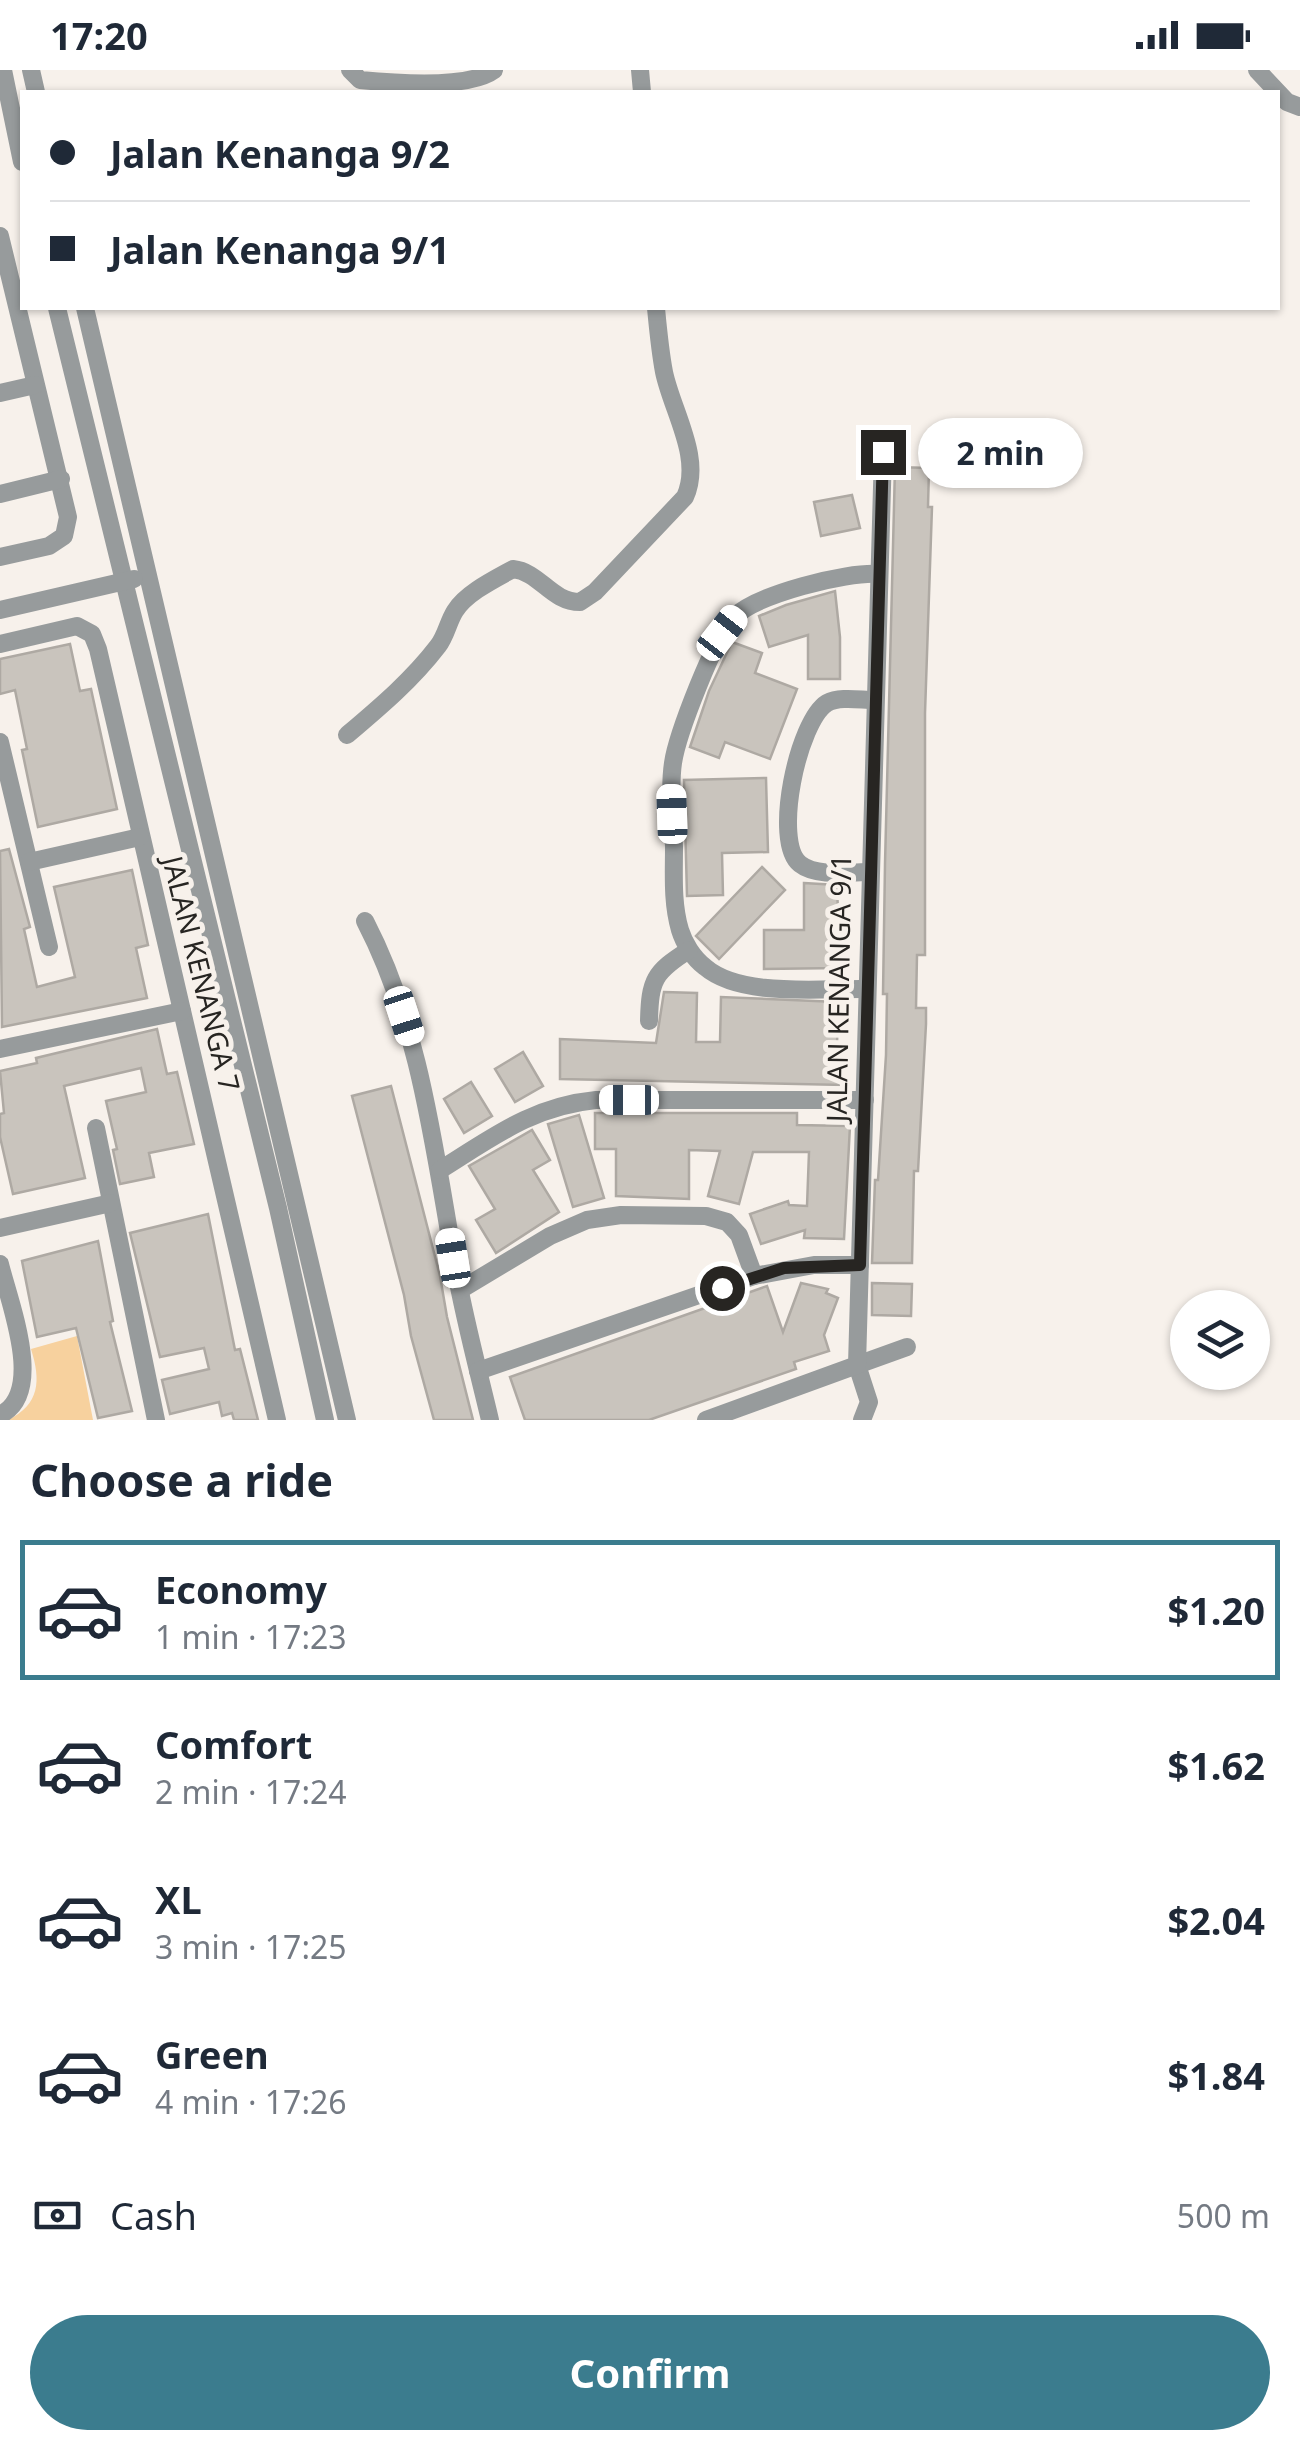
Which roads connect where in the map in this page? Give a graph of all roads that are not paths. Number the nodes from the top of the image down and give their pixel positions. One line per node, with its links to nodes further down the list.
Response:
1 (4, 70): 6 (street)
2 (350, 70): 3 (street)
3 (494, 70)
4 (1257, 70): 5 (street)
5 (1276, 90)
6 (20, 152)
7 (0, 236): 11 (street)
8 (58, 310): 19 (street)
9 (84, 310): 18 (street)
10 (656, 310): 23 (street)
11 (35, 385): 12 (street); 14 (street)
12 (0, 393)
13 (883, 452): 17 (street, JALAN KENANGA 9/1)
14 (61, 480): 15 (street); 16 (street)
15 (0, 494)
16 (0, 558)
17 (878, 574): 22 (street, JALAN KENANGA 9/1); 30 (street)
18 (149, 575): 19 (street); 52 (street)
19 (125, 580): 20 (street); 51 (street)
20 (0, 610)
21 (0, 644): 25 (street, JALAN KENANGA 7)
22 (874, 700): 27 (street, JALAN KENANGA 9/1); 27 (street)
23 (347, 734)
24 (0, 742): 26 (street)
25 (140, 837): 26 (street); 32 (street, JALAN KENANGA 7)
26 (29, 862): 29 (street)
27 (870, 872): 31 (street, JALAN KENANGA 9/1)
28 (365, 921): 37 (street)
29 (49, 948)
30 (689, 950): 31 (street); 33 (street)
31 (867, 988): 35 (street, JALAN KENANGA 9/1)
32 (182, 1011): 34 (street); 50 (street, JALAN KENANGA 7)
33 (649, 1022)
34 (0, 1049)
35 (865, 1100): 37 (street); 41 (street, JALAN KENANGA 9/1)
36 (96, 1128): 38 (street)
37 (440, 1170): 43 (street)
38 (111, 1203): 39 (street); 49 (street)
39 (0, 1228)
40 (0, 1264): 47 (street)
41 (860, 1265): 42 (street); 45 (street, JALAN KENANGA 9/1)
42 (754, 1276): 43 (street); 46 (street)
43 (460, 1290): 46 (street)
44 (907, 1348): 45 (street)
45 (857, 1365): 48 (street, JALAN KENANGA 9/1); 54 (street)
46 (478, 1371): 53 (street)
47 (0, 1415)
48 (864, 1418)
49 (156, 1420)
50 (276, 1420)
51 (325, 1420)
52 (347, 1420)
53 (490, 1420)
54 (706, 1420)

